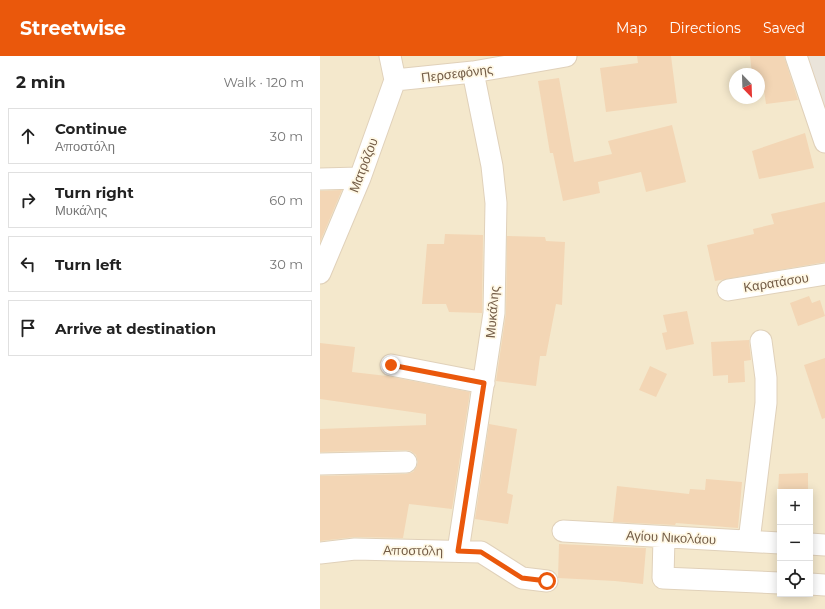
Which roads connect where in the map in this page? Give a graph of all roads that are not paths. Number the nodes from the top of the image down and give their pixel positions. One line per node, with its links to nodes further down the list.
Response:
1 (390, 56): 5 (street)
2 (566, 56): 4 (street, Περσεφόνης)
3 (796, 56): 6 (street)
4 (473, 72): 5 (street, Περσεφόνης); 14 (street, Μυκάλης)
5 (395, 80): 7 (street, Ματρόζου)
6 (825, 142)
7 (360, 178): 8 (street); 9 (street, Ματρόζου)
8 (320, 179)
9 (320, 272)
10 (825, 274): 11 (street, Καρατάσου)
11 (728, 290)
12 (761, 341): 19 (street)
13 (391, 365): 14 (street)
14 (484, 383): 23 (street, Μυκάλης)
15 (406, 462): 16 (street)
16 (320, 464)
17 (563, 531): 18 (street, Αγίου Νικολάου)
18 (664, 537): 19 (street, Αγίου Νικολάου); 26 (street)
19 (749, 541): 20 (street, Αγίου Νικολάου)
20 (777, 542)
21 (813, 544): 22 (street)
22 (825, 545)
23 (458, 551): 24 (street, Αποστόλη); 25 (street, Αποστόλη)
24 (320, 553)
25 (547, 581)
26 (777, 583)
27 (813, 584): 28 (street)
28 (825, 585)

